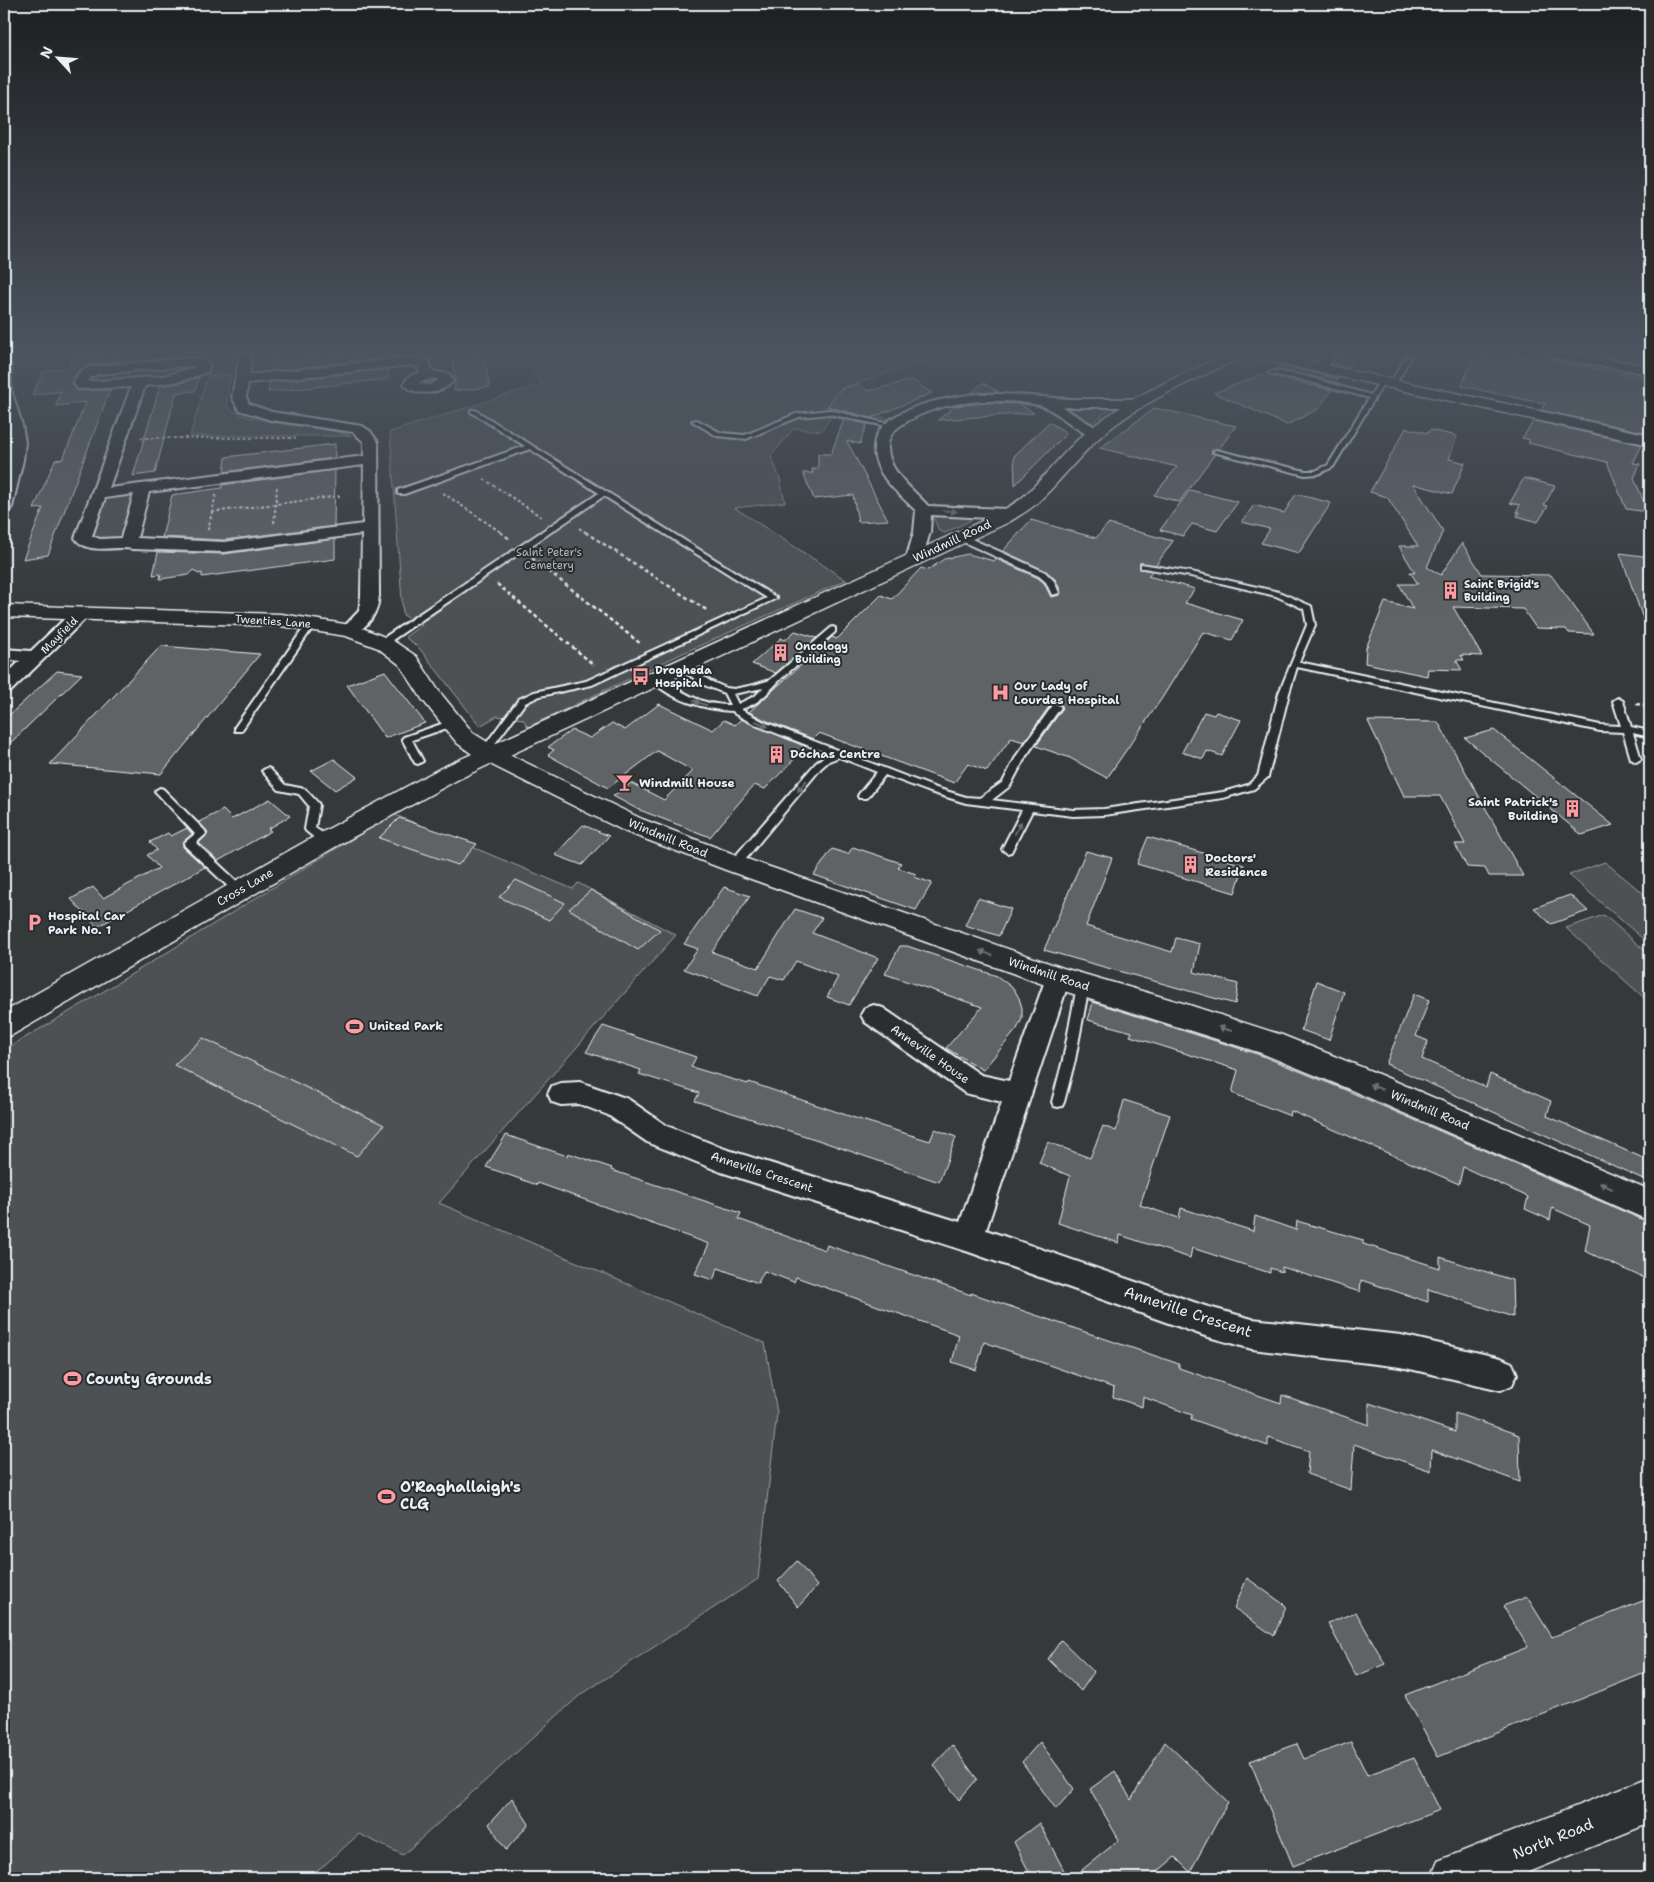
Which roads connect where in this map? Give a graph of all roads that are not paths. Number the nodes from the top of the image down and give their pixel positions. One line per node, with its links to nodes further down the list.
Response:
1 (17, 442): 15 (street)
2 (118, 442): 14 (street)
3 (370, 442): 10 (street)
4 (522, 442): 8 (lane)
5 (882, 442): 16 (street)
6 (1086, 442): 17 (street, Windmill Road)
7 (1345, 442): 9 (lane)
8 (530, 447): 12 (lane); 13 (lane)
9 (1216, 452)
10 (370, 460): 11 (street); 18 (street)
11 (143, 488): 14 (street); 20 (street)
12 (401, 492)
13 (604, 493): 29 (lane); 45 (lane)
14 (100, 494): 20 (street)
15 (4, 505)
16 (924, 510): 17 (street, one-way to 17); 21 (street)
17 (1008, 514): 19 (street, Windmill Road)
18 (370, 528): 20 (street); 27 (street)
19 (962, 538): 21 (street, Windmill Road); 23 (lane)
20 (130, 541)
21 (914, 559): 33 (street, Windmill Road)
22 (1144, 566): 32 (lane)
23 (1055, 593)
24 (4, 612): 25 (street, Twenties Lane)
25 (80, 614): 26 (street, Twenties Lane); 31 (street, Mayfield)
26 (311, 624): 27 (street, Twenties Lane); 42 (lane)
27 (350, 630): 29 (street, Twenties Lane)
28 (832, 630): 35 (lane)
29 (382, 643): 41 (street, Twenties Lane)
30 (4, 654): 31 (street, Mayfield)
31 (37, 657): 36 (street, Mayfield)
32 (1294, 664): 43 (lane); 54 (lane)
33 (683, 667): 34 (street, Windmill Road); 37 (lane)
34 (655, 680): 39 (lane, one-way to 34); 45 (street, Windmill Road)
35 (774, 681): 37 (lane); 39 (lane)
36 (4, 687)
37 (728, 693): 39 (lane)
38 (1618, 701): 43 (lane)
39 (735, 706): 46 (lane, one-way to 46)
40 (1056, 707): 53 (lane)
41 (453, 723): 45 (street, Twenties Lane); 48 (lane)
42 (238, 729)
43 (1628, 729): 44 (lane); 47 (lane)
44 (1650, 734)
45 (487, 753): 55 (street, Cross Lane); 57 (street, Windmill Road)
46 (838, 754): 50 (lane); 57 (lane, one-way to 57)
47 (1636, 760)
48 (418, 761)
49 (267, 771): 55 (lane)
50 (884, 771): 52 (lane); 53 (lane)
51 (160, 791): 58 (lane)
52 (863, 796)
53 (983, 801): 54 (lane)
54 (1029, 807): 56 (lane, one-way to 54)
55 (326, 841): 58 (street, Cross Lane)
56 (1007, 849)
57 (735, 864): 59 (street, Windmill Road, one-way to 57)
58 (239, 890): 61 (street, Cross Lane)
59 (1071, 982): 63 (street); 64 (lane); 65 (street, Windmill Road, one-way to 59)
60 (874, 1015): 63 (street, Anneville House)
61 (4, 1026)
62 (561, 1094): 66 (street, Anneville Crescent)
63 (1017, 1094): 66 (street)
64 (1058, 1102)
65 (1650, 1206)
66 (969, 1238): 67 (street, Anneville Crescent)
67 (1501, 1374)
68 (1650, 1800): 69 (street, North Road)
69 (1455, 1878)

